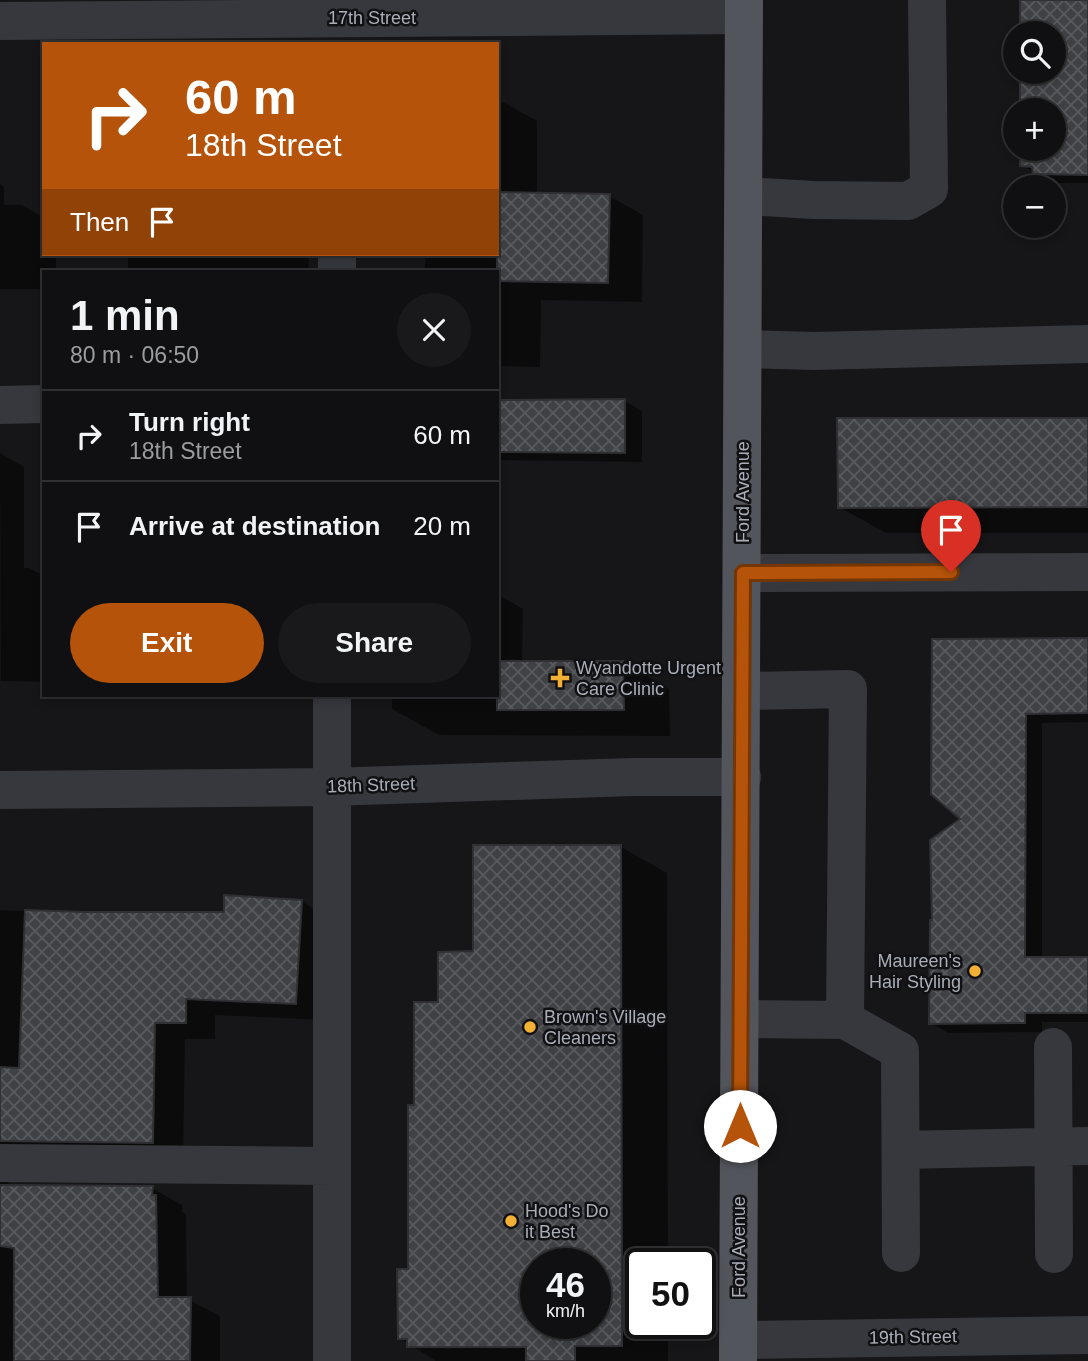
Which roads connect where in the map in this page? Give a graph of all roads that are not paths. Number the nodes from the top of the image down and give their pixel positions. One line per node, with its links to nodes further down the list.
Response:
1 (927, 0): 5 (street)
2 (744, 8): 4 (street, 17th Street); 5 (main road, Ford Avenue)
3 (0, 21): 4 (street, 17th Street)
4 (341, 21)
5 (744, 196): 7 (main road, Ford Avenue)
6 (1088, 344): 7 (street)
7 (743, 349): 11 (main road, Ford Avenue)
8 (42, 404): 9 (street)
9 (0, 405)
10 (1088, 572): 11 (street)
11 (743, 573): 12 (main road, Ford Avenue)
12 (743, 691): 14 (main road, Ford Avenue); 18 (street)
13 (332, 697): 15 (street)
14 (742, 777): 15 (street, 18th Street); 17 (main road, Ford Avenue)
15 (330, 787): 16 (street, 18th Street); 23 (street)
16 (0, 790)
17 (741, 1019): 18 (street); 27 (main road, Ford Avenue)
18 (845, 1020): 21 (street)
19 (1053, 1047): 20 (street)
20 (1072, 1146): 21 (street); 25 (street)
21 (901, 1150): 24 (street)
22 (0, 1163): 23 (street)
23 (331, 1166): 28 (street)
24 (901, 1253)
25 (1054, 1254)
26 (1088, 1335): 27 (street, 19th Street)
27 (738, 1351)
28 (332, 1361)

